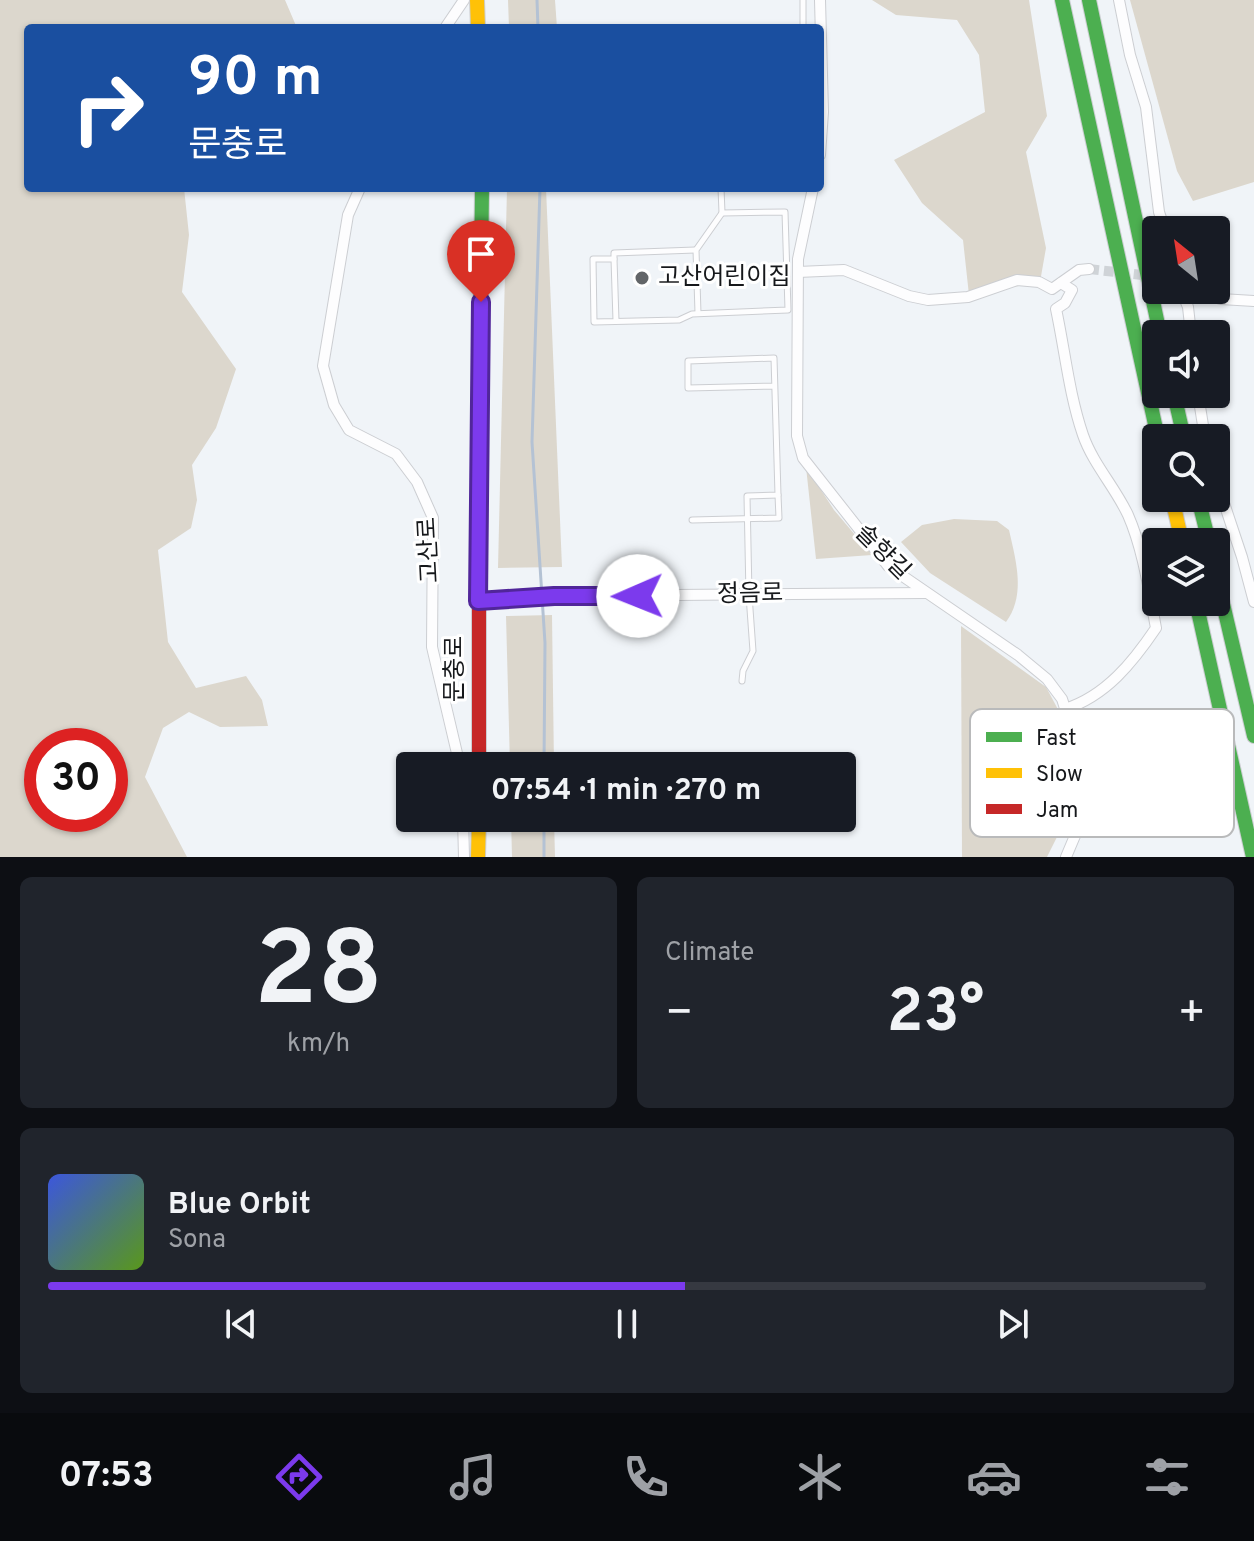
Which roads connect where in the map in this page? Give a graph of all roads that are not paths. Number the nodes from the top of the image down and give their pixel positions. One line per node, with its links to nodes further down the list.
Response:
1 (464, 0): 8 (street)
2 (477, 0): 9 (main road)
3 (803, 0): 10 (lane)
4 (820, 0): 11 (street)
5 (1062, 0): 29 (main road)
6 (1089, 0): 26 (main road)
7 (1119, 0): 17 (street)
8 (448, 24)
9 (478, 24)
10 (803, 24)
11 (820, 24)
12 (358, 192): 44 (street, 고산로)
13 (482, 192): 36 (main road, 문충로)
14 (721, 192): 16 (lane)
15 (812, 192): 21 (street, 솔향길)
16 (722, 213): 18 (lane); 25 (lane)
17 (1160, 216)
18 (696, 250): 19 (lane); 25 (lane)
19 (614, 259): 27 (lane); 27 (lane)
20 (1089, 269): 22 (street)
21 (798, 272): 22 (street); 34 (street, 솔향길)
22 (1061, 283): 41 (street)
23 (1230, 300): 24 (street)
24 (1254, 301)
25 (698, 313): 27 (lane)
26 (1157, 320)
27 (616, 321)
28 (774, 386): 28 (lane); 30 (lane)
29 (1155, 424)
30 (778, 495): 32 (lane); 32 (lane)
31 (1227, 512): 37 (street)
32 (747, 519): 33 (lane); 35 (lane)
33 (692, 520)
34 (926, 593): 35 (street, 정음로); 41 (street, 솔향길)
35 (749, 595): 36 (street, 정음로); 40 (lane)
36 (478, 601): 45 (main road, 문충로)
37 (1254, 602)
38 (1199, 616): 42 (main road)
39 (1226, 616): 43 (main road)
40 (742, 681)
41 (1065, 709)
42 (1220, 709)
43 (1254, 736)
44 (457, 752)
45 (479, 752)
46 (1234, 772): 53 (main road)
47 (463, 832): 50 (street)
48 (479, 832): 51 (main road)
49 (1074, 837): 52 (street, 솔향길)
50 (464, 857)
51 (478, 857)
52 (1066, 857)
53 (1253, 857)

